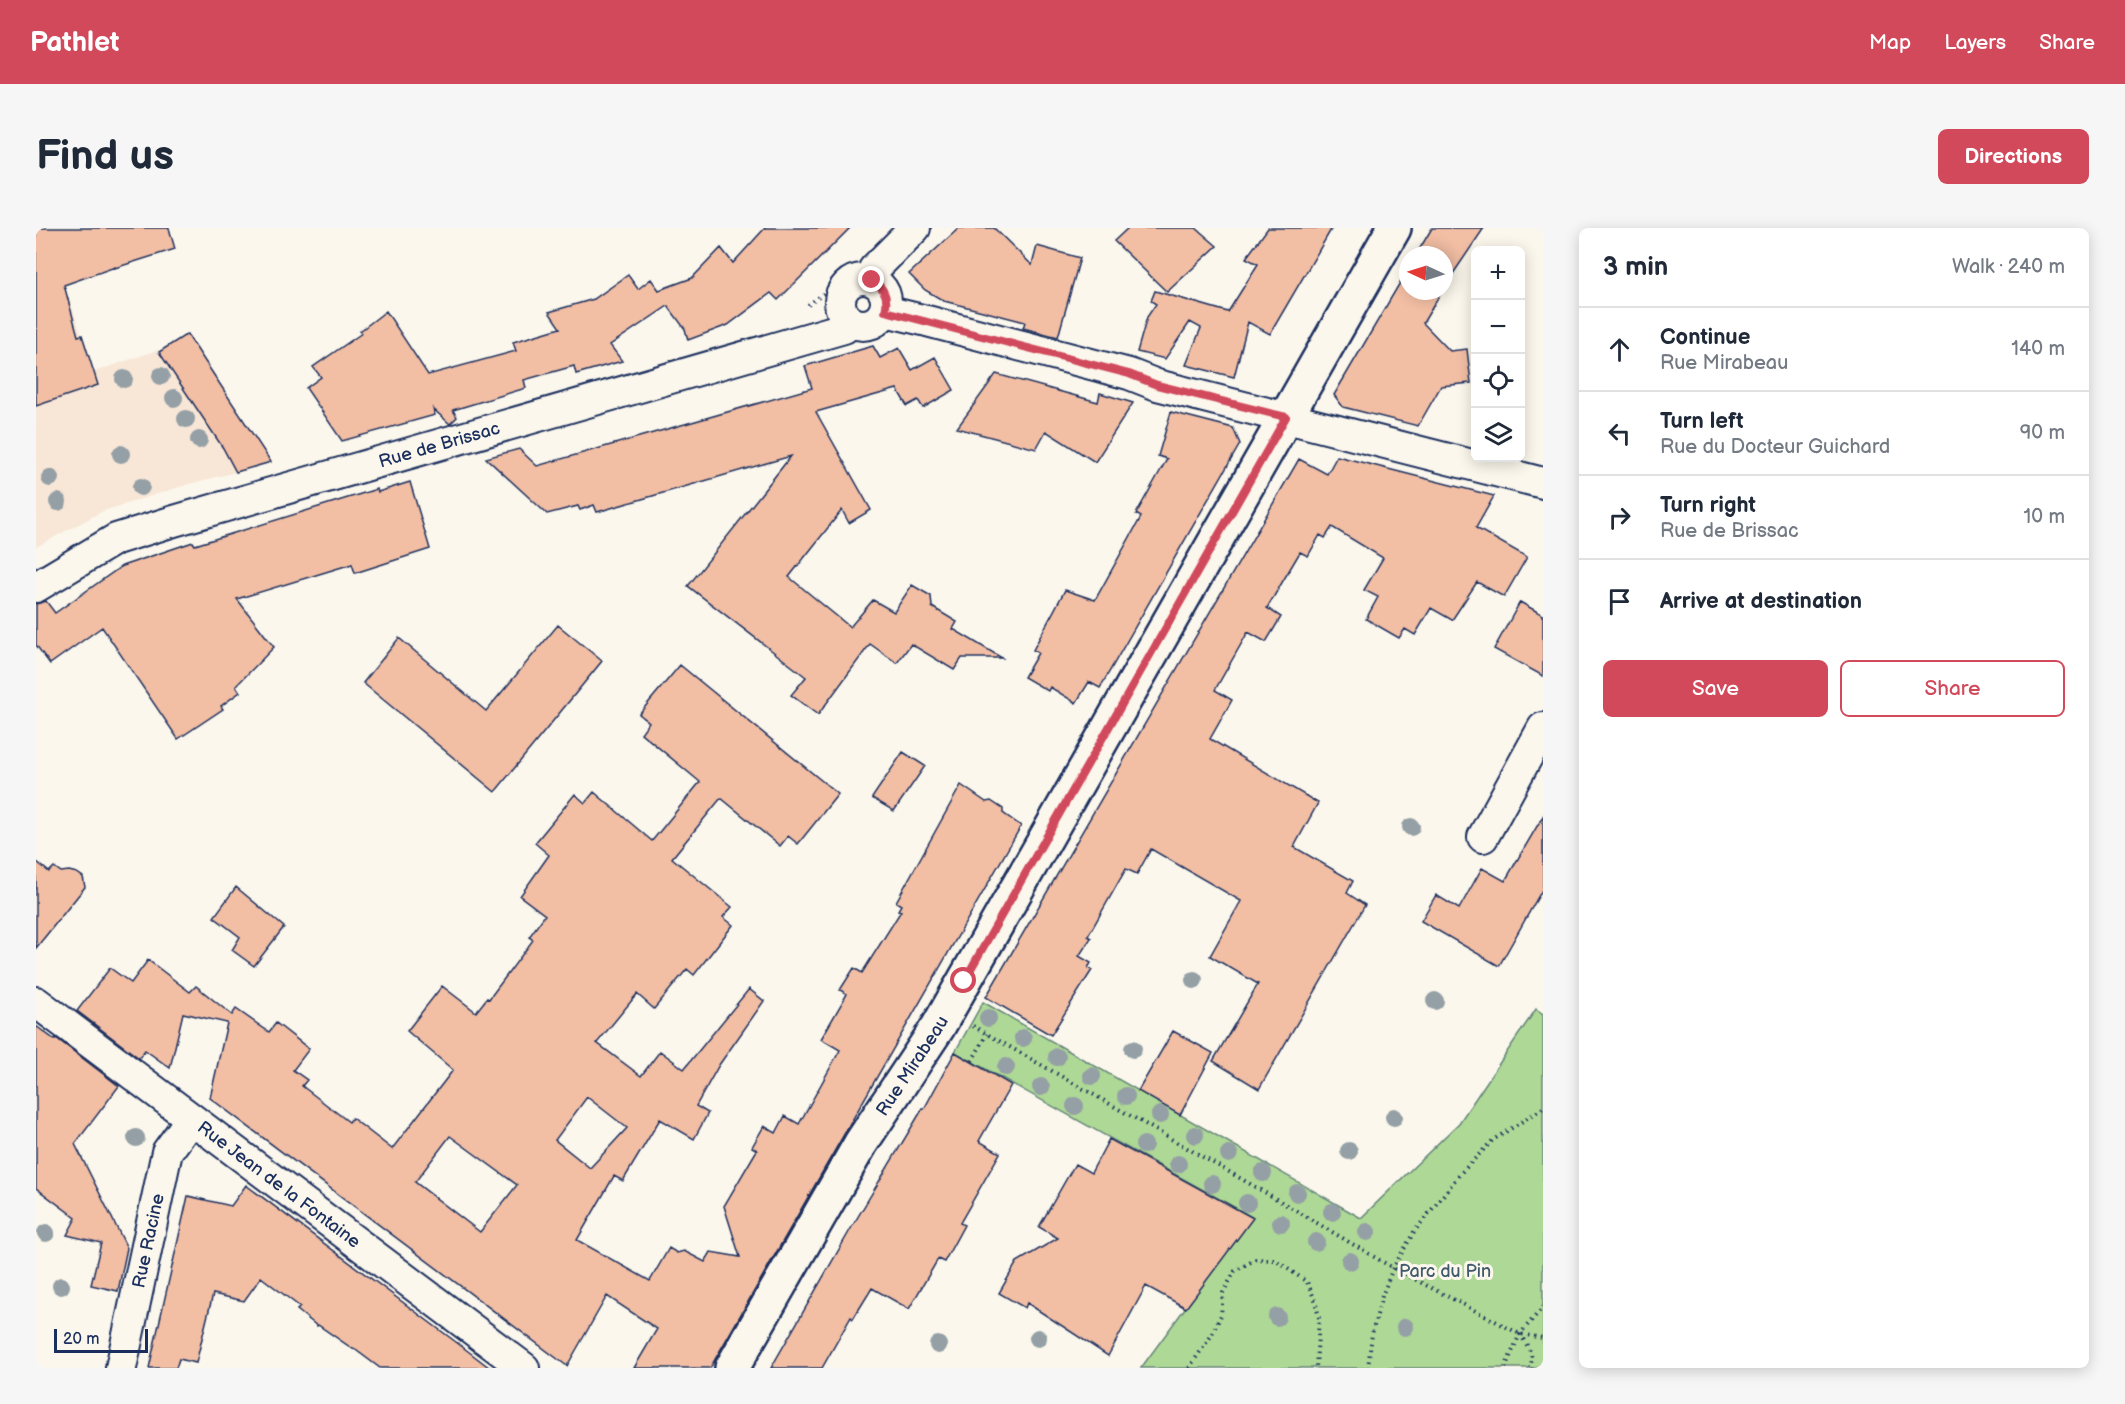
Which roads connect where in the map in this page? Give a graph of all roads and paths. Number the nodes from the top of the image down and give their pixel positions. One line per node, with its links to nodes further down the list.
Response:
1 (915, 228): 3 (street)
2 (1394, 228): 6 (street, Rue Mirabeau)
3 (872, 280): 4 (street); 5 (street)
4 (885, 311): 5 (street, Rue de Brissac); 6 (street)
5 (851, 322): 8 (street, Rue de Brissac)
6 (1286, 417): 7 (street); 23 (street, Rue Mirabeau)
7 (1543, 483)
8 (36, 587)
9 (1543, 728): 10 (street)
10 (1483, 837)
11 (36, 1002): 16 (street, Rue Jean de la Fontaine)
12 (970, 1025): 13 (path)
13 (987, 1034): 14 (path); 17 (path)
14 (972, 1061)
15 (1543, 1108): 17 (path)
16 (191, 1119): 21 (street, Rue Racine); 22 (street, Rue Jean de la Fontaine)
17 (1393, 1268): 19 (path); 26 (path)
18 (1543, 1307): 19 (path)
19 (1520, 1334): 20 (path); 27 (path); 28 (path)
20 (1543, 1338)
21 (121, 1368)
22 (524, 1368)
23 (732, 1368)
24 (1189, 1368): 25 (path)
25 (1316, 1368)
26 (1368, 1368)
27 (1505, 1368)
28 (1530, 1368)

